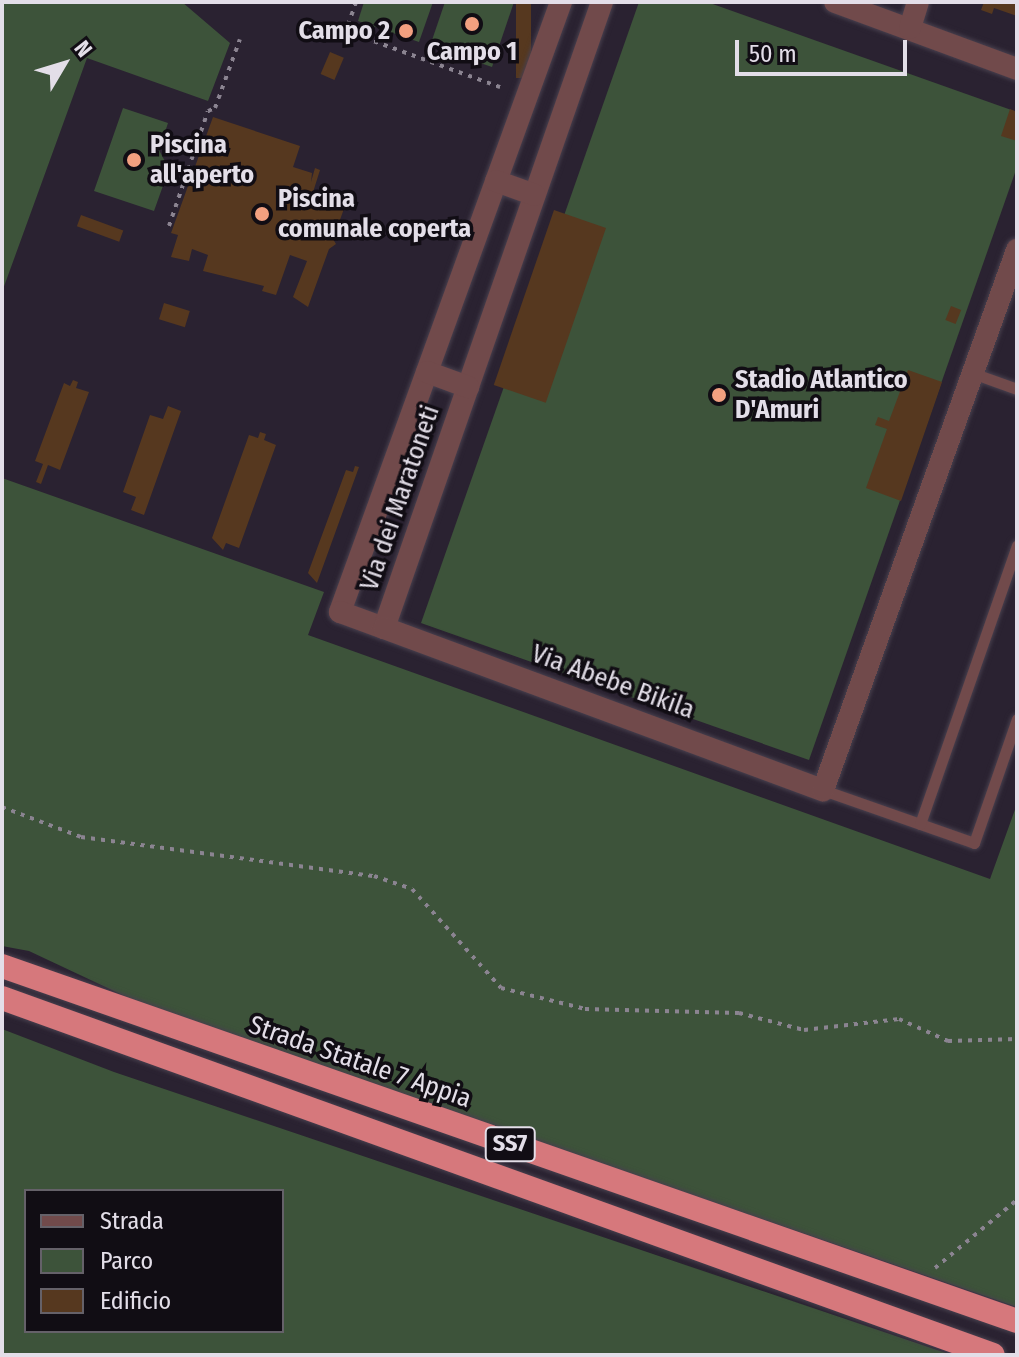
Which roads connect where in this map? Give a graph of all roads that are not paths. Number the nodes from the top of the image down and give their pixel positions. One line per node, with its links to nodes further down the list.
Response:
1 (561, 2): 7 (street, Via dei Maratoneti)
2 (602, 2): 8 (street, Via dei Maratoneti)
3 (835, 2): 5 (street)
4 (918, 2): 5 (street)
5 (910, 28): 6 (street)
6 (1017, 69)
7 (496, 181): 8 (street); 10 (street, Via dei Maratoneti)
8 (535, 195): 12 (street, Via dei Maratoneti)
9 (1017, 250): 11 (street)
10 (427, 372): 12 (street); 15 (street, Via dei Maratoneti)
11 (975, 374): 13 (lane); 17 (street)
12 (468, 387): 15 (street, Via dei Maratoneti)
13 (1017, 389)
14 (1017, 545): 18 (lane)
15 (384, 628): 17 (street, Via Abebe Bikila)
16 (1017, 719): 18 (lane, Via Abebe Bikila)
17 (823, 790): 18 (lane, Via Abebe Bikila)
18 (920, 824)
19 (2, 966): 21 (highway, Strada Statale 7 Appia / SS7)
20 (2, 998): 22 (highway, SS7)
21 (1017, 1321)
22 (993, 1355)

